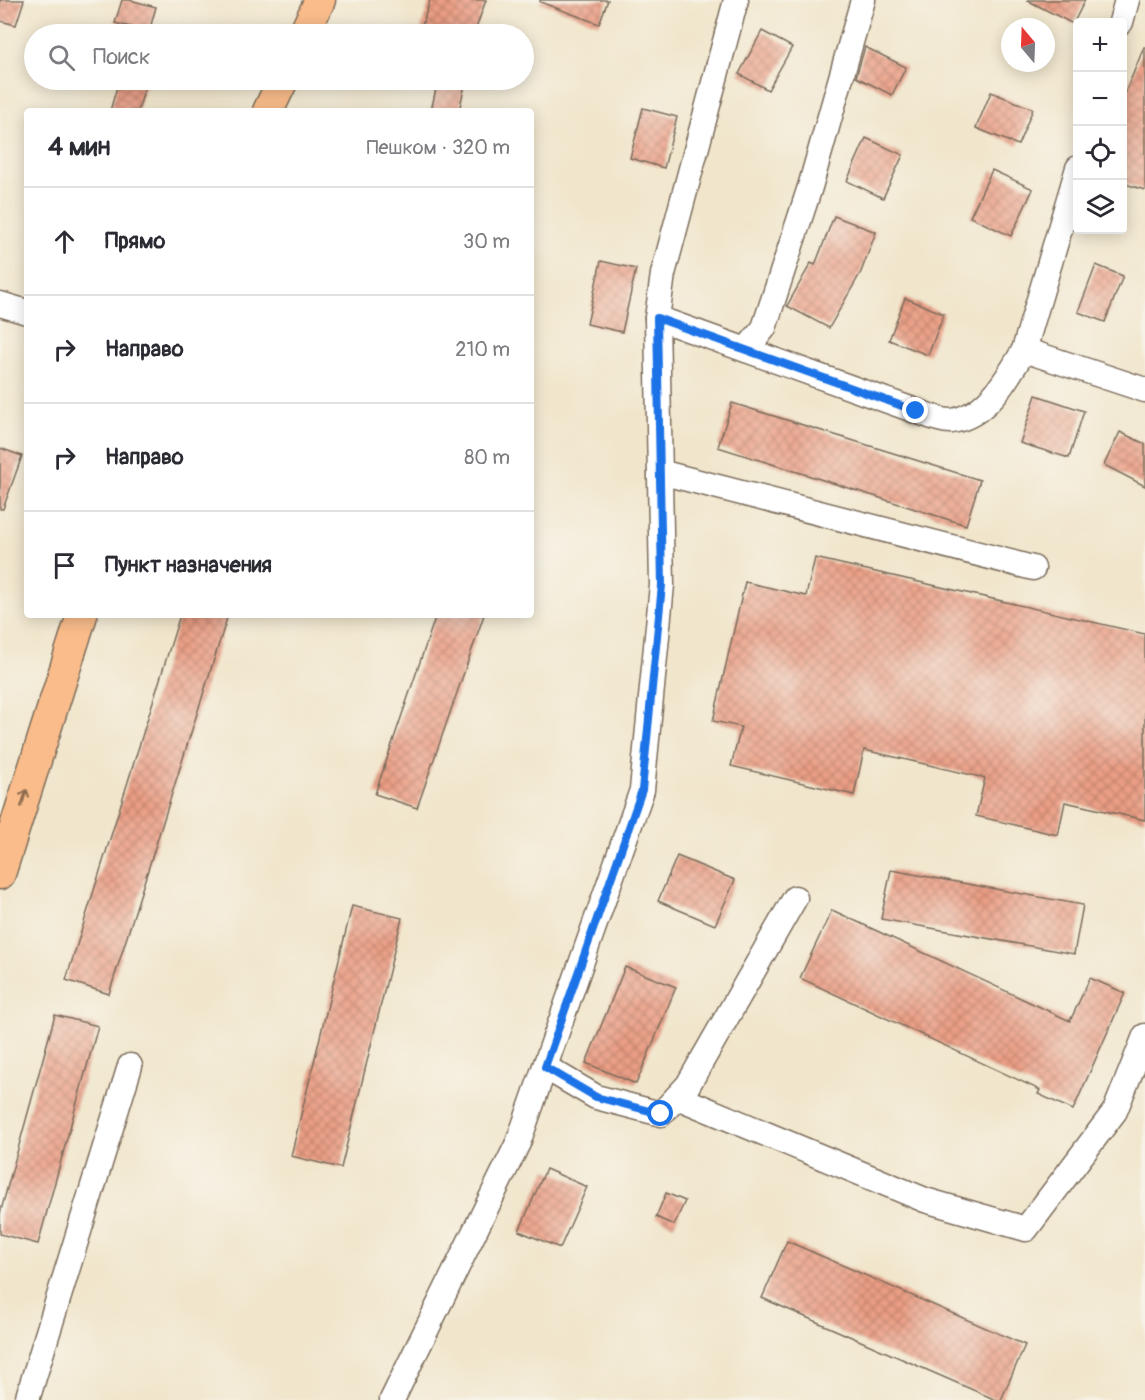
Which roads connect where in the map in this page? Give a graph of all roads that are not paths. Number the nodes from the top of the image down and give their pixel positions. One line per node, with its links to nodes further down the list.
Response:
1 (320, 0): 6 (main road)
2 (736, 0): 12 (street)
3 (863, 0): 13 (street)
4 (1127, 0): 5 (street)
5 (1122, 18)
6 (309, 24)
7 (278, 90): 8 (main road)
8 (269, 108)
9 (1074, 180): 14 (street)
10 (0, 304): 11 (street)
11 (24, 311)
12 (657, 318): 13 (street); 16 (street)
13 (746, 350): 14 (street)
14 (1024, 350): 15 (street)
15 (1145, 390)
16 (660, 472): 17 (street); 23 (street)
17 (1033, 568)
18 (81, 618): 19 (main road, one-way to 18)
19 (0, 873)
20 (795, 898): 24 (street)
21 (1145, 1036): 24 (street)
22 (130, 1066): 25 (street)
23 (545, 1067): 24 (street); 26 (street)
24 (677, 1097)
25 (27, 1400)
26 (392, 1400)

